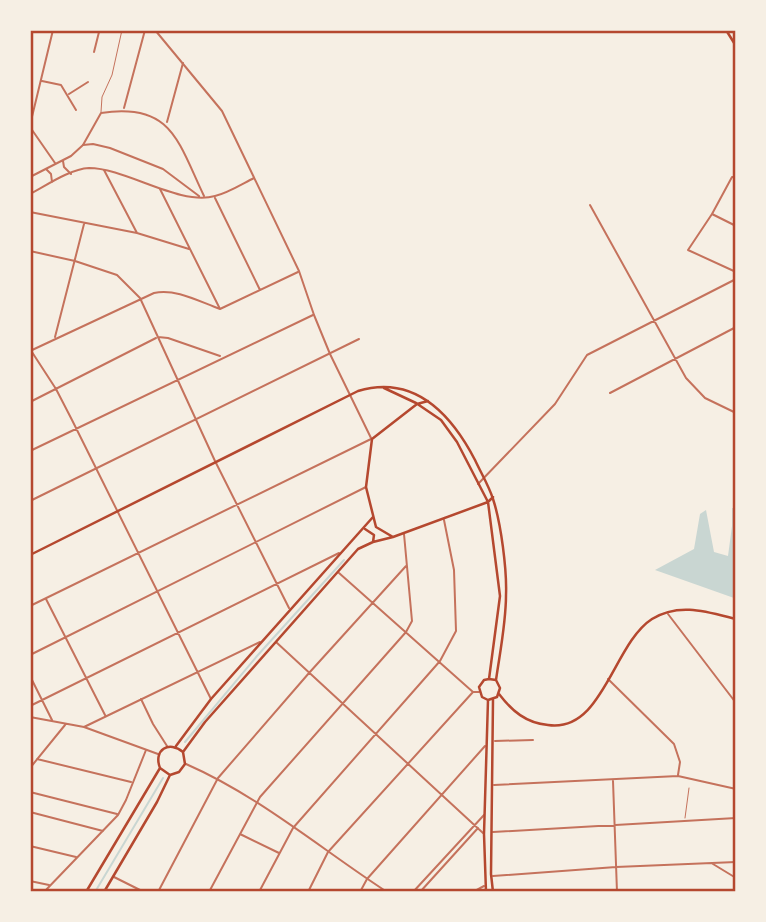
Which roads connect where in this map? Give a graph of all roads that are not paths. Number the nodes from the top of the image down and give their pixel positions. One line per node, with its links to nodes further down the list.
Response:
1 (53, 30): 10 (street)
2 (86, 30): 8 (street)
3 (122, 30): 15 (lane)
4 (145, 30): 13 (street)
5 (155, 30): 9 (street)
6 (726, 30): 7 (main road)
7 (736, 46)
8 (94, 52)
9 (183, 63): 16 (street); 25 (street)
10 (41, 80): 12 (street); 17 (street)
11 (88, 82): 12 (street)
12 (69, 94): 14 (street)
13 (124, 109): 15 (street); 16 (street)
14 (76, 110)
15 (101, 113): 18 (street)
16 (166, 124): 31 (street)
17 (30, 126): 20 (street)
18 (83, 145): 19 (street); 30 (street)
19 (63, 160): 20 (street); 23 (street)
20 (56, 163): 21 (street)
21 (46, 169): 24 (street); 27 (street)
22 (104, 170): 23 (street); 28 (street); 38 (street)
23 (71, 174): 27 (street)
24 (30, 177)
25 (255, 177): 32 (street); 43 (street)
26 (736, 177): 35 (street)
27 (52, 183): 29 (street)
28 (160, 188): 30 (street); 39 (street)
29 (30, 194)
30 (200, 197): 31 (street)
31 (204, 197): 32 (street)
32 (214, 197): 46 (street)
33 (590, 205): 50 (street)
34 (30, 212): 36 (street)
35 (712, 214): 37 (street); 44 (street)
36 (85, 223): 38 (street); 41 (street)
37 (736, 226)
38 (137, 233): 39 (street)
39 (189, 248): 48 (street)
40 (31, 252): 41 (street); 42 (street)
41 (75, 261): 47 (street); 54 (street)
42 (30, 262)
43 (299, 271): 46 (street); 49 (street)
44 (736, 272)
45 (736, 279): 50 (street)
46 (260, 290): 48 (street)
47 (140, 298): 48 (street); 52 (street); 54 (street)
48 (220, 309)
49 (313, 315): 56 (street); 57 (street)
50 (654, 320): 58 (street); 74 (street)
51 (736, 327): 58 (street)
52 (157, 337): 57 (street); 59 (street); 61 (street)
53 (359, 339): 56 (street)
54 (55, 340): 55 (street)
55 (30, 350): 61 (street)
56 (330, 354): 63 (street); 68 (street)
57 (222, 357): 59 (street)
58 (676, 359): 62 (street); 67 (street)
59 (177, 379): 68 (street); 69 (street)
60 (381, 387): 63 (main road); 64 (main road); 66 (main road)
61 (56, 389): 65 (street); 69 (street)
62 (610, 393)
63 (351, 394): 70 (street); 72 (main road)
64 (428, 401): 66 (main road); 74 (main road)
65 (30, 402)
66 (417, 404): 70 (main road); 75 (main road)
67 (736, 413)
68 (196, 420): 72 (street); 73 (street)
69 (76, 427): 71 (street); 73 (street)
70 (372, 439): 76 (main road); 80 (street)
71 (30, 451)
72 (215, 461): 80 (street); 81 (main road)
73 (96, 469): 78 (street); 81 (street)
74 (484, 478): 75 (street); 77 (main road)
75 (478, 485): 79 (main road)
76 (366, 487): 82 (main road); 87 (street)
77 (493, 497): 79 (main road); 114 (main road)
78 (30, 501)
79 (488, 502): 83 (main road); 113 (main road)
80 (237, 503): 87 (street); 89 (street)
81 (117, 511): 89 (street); 91 (main road)
82 (373, 517): 84 (main road); 86 (main road)
83 (444, 519): 85 (main road); 108 (street)
84 (363, 529): 88 (main road); 90 (main road)
85 (404, 533): 86 (main road); 92 (street)
86 (393, 537): 88 (main road)
87 (257, 542): 94 (street); 95 (street)
88 (373, 542): 93 (main road)
89 (137, 551): 95 (street); 96 (street)
90 (342, 551): 94 (street); 99 (main road)
91 (30, 555)
92 (407, 565): 97 (street); 103 (street)
93 (338, 572): 97 (street); 106 (main road)
94 (277, 582): 99 (street); 102 (street)
95 (158, 591): 102 (street); 104 (street)
96 (45, 598): 98 (street); 104 (street)
97 (373, 601): 103 (street); 110 (street)
98 (30, 606)
99 (290, 609): 105 (main road)
100 (668, 613): 101 (main road); 115 (main road); 125 (street)
101 (736, 618)
102 (178, 631): 109 (street); 112 (street)
103 (406, 632): 108 (street); 124 (street)
104 (64, 638): 107 (street); 112 (street)
105 (262, 641): 109 (street); 121 (main road)
106 (276, 642): 110 (street); 139 (main road)
107 (30, 655)
108 (440, 661): 116 (street); 132 (street)
109 (198, 672): 120 (street); 121 (street)
110 (309, 673): 124 (street); 148 (street)
111 (30, 676): 119 (street)
112 (85, 677): 119 (street); 127 (street)
113 (489, 679): 114 (main road); 117 (main road)
114 (496, 680): 118 (main road)
115 (608, 680): 118 (main road); 147 (street)
116 (472, 692): 117 (street); 143 (street)
117 (479, 692): 122 (main road)
118 (499, 694): 123 (main road)
119 (41, 698): 126 (street); 129 (street)
120 (141, 698): 127 (street); 136 (street)
121 (211, 699): 137 (main road)
122 (488, 700): 123 (main road); 135 (main road)
123 (493, 700): 134 (main road)
124 (342, 702): 132 (street); 158 (street)
125 (736, 703)
126 (30, 706)
127 (105, 716): 131 (street)
128 (30, 717): 129 (street)
129 (53, 721): 130 (street)
130 (65, 724): 131 (street); 141 (street)
131 (85, 727): 138 (street)
132 (376, 733): 143 (street); 167 (street)
133 (533, 740): 134 (street)
134 (494, 741): 151 (main road)
135 (486, 745): 156 (street); 160 (main road)
136 (167, 746): 137 (main road); 140 (main road)
137 (176, 746): 139 (main road)
138 (146, 750): 140 (street); 150 (street)
139 (183, 752): 142 (main road)
140 (159, 754): 145 (main road)
141 (37, 759): 144 (street); 150 (street)
142 (186, 764): 146 (main road); 148 (street)
143 (410, 764): 156 (street); 173 (street)
144 (30, 768)
145 (160, 768): 146 (main road); 187 (main road)
146 (170, 775): 179 (main road)
147 (678, 776): 149 (street); 153 (street)
148 (218, 778): 158 (street); 190 (street)
149 (612, 781): 151 (street); 165 (street)
150 (134, 782): 161 (street)
151 (494, 785): 169 (main road)
152 (689, 788): 163 (lane)
153 (736, 789)
154 (30, 792): 155 (street)
155 (34, 793): 157 (street); 161 (street)
156 (442, 793): 164 (street); 182 (street)
157 (30, 799)
158 (257, 802): 167 (street); 170 (street)
159 (30, 812): 168 (street)
160 (485, 814): 164 (street); 171 (main road)
161 (118, 815): 168 (street)
162 (736, 818): 163 (street)
163 (684, 821): 165 (street)
164 (475, 824): 166 (street); 196 (street)
165 (614, 825): 169 (street); 178 (street)
166 (479, 827): 171 (street); 197 (street)
167 (293, 828): 173 (street); 174 (street)
168 (103, 831): 175 (street)
169 (492, 832): 180 (main road)
170 (239, 833): 174 (street); 191 (street)
171 (484, 834): 185 (main road)
172 (30, 846): 175 (street)
173 (328, 852): 182 (street); 193 (street)
174 (279, 853): 192 (street)
175 (77, 857): 184 (street)
176 (736, 862): 177 (street)
177 (712, 863): 178 (street); 181 (street)
178 (616, 867): 180 (street); 201 (street)
179 (112, 876): 188 (main road); 189 (street)
180 (492, 876): 200 (main road)
181 (736, 878)
182 (367, 879): 194 (street); 195 (street)
183 (30, 881): 184 (street)
184 (49, 885): 186 (street)
185 (485, 886): 198 (street); 199 (main road)
186 (44, 892)
187 (86, 892)
188 (104, 892)
189 (144, 892)
190 (158, 892)
191 (209, 892)
192 (259, 892)
193 (308, 892)
194 (360, 892)
195 (387, 892)
196 (413, 892)
197 (420, 892)
198 (473, 892)
199 (486, 892)
200 (494, 892)
201 (617, 892)

